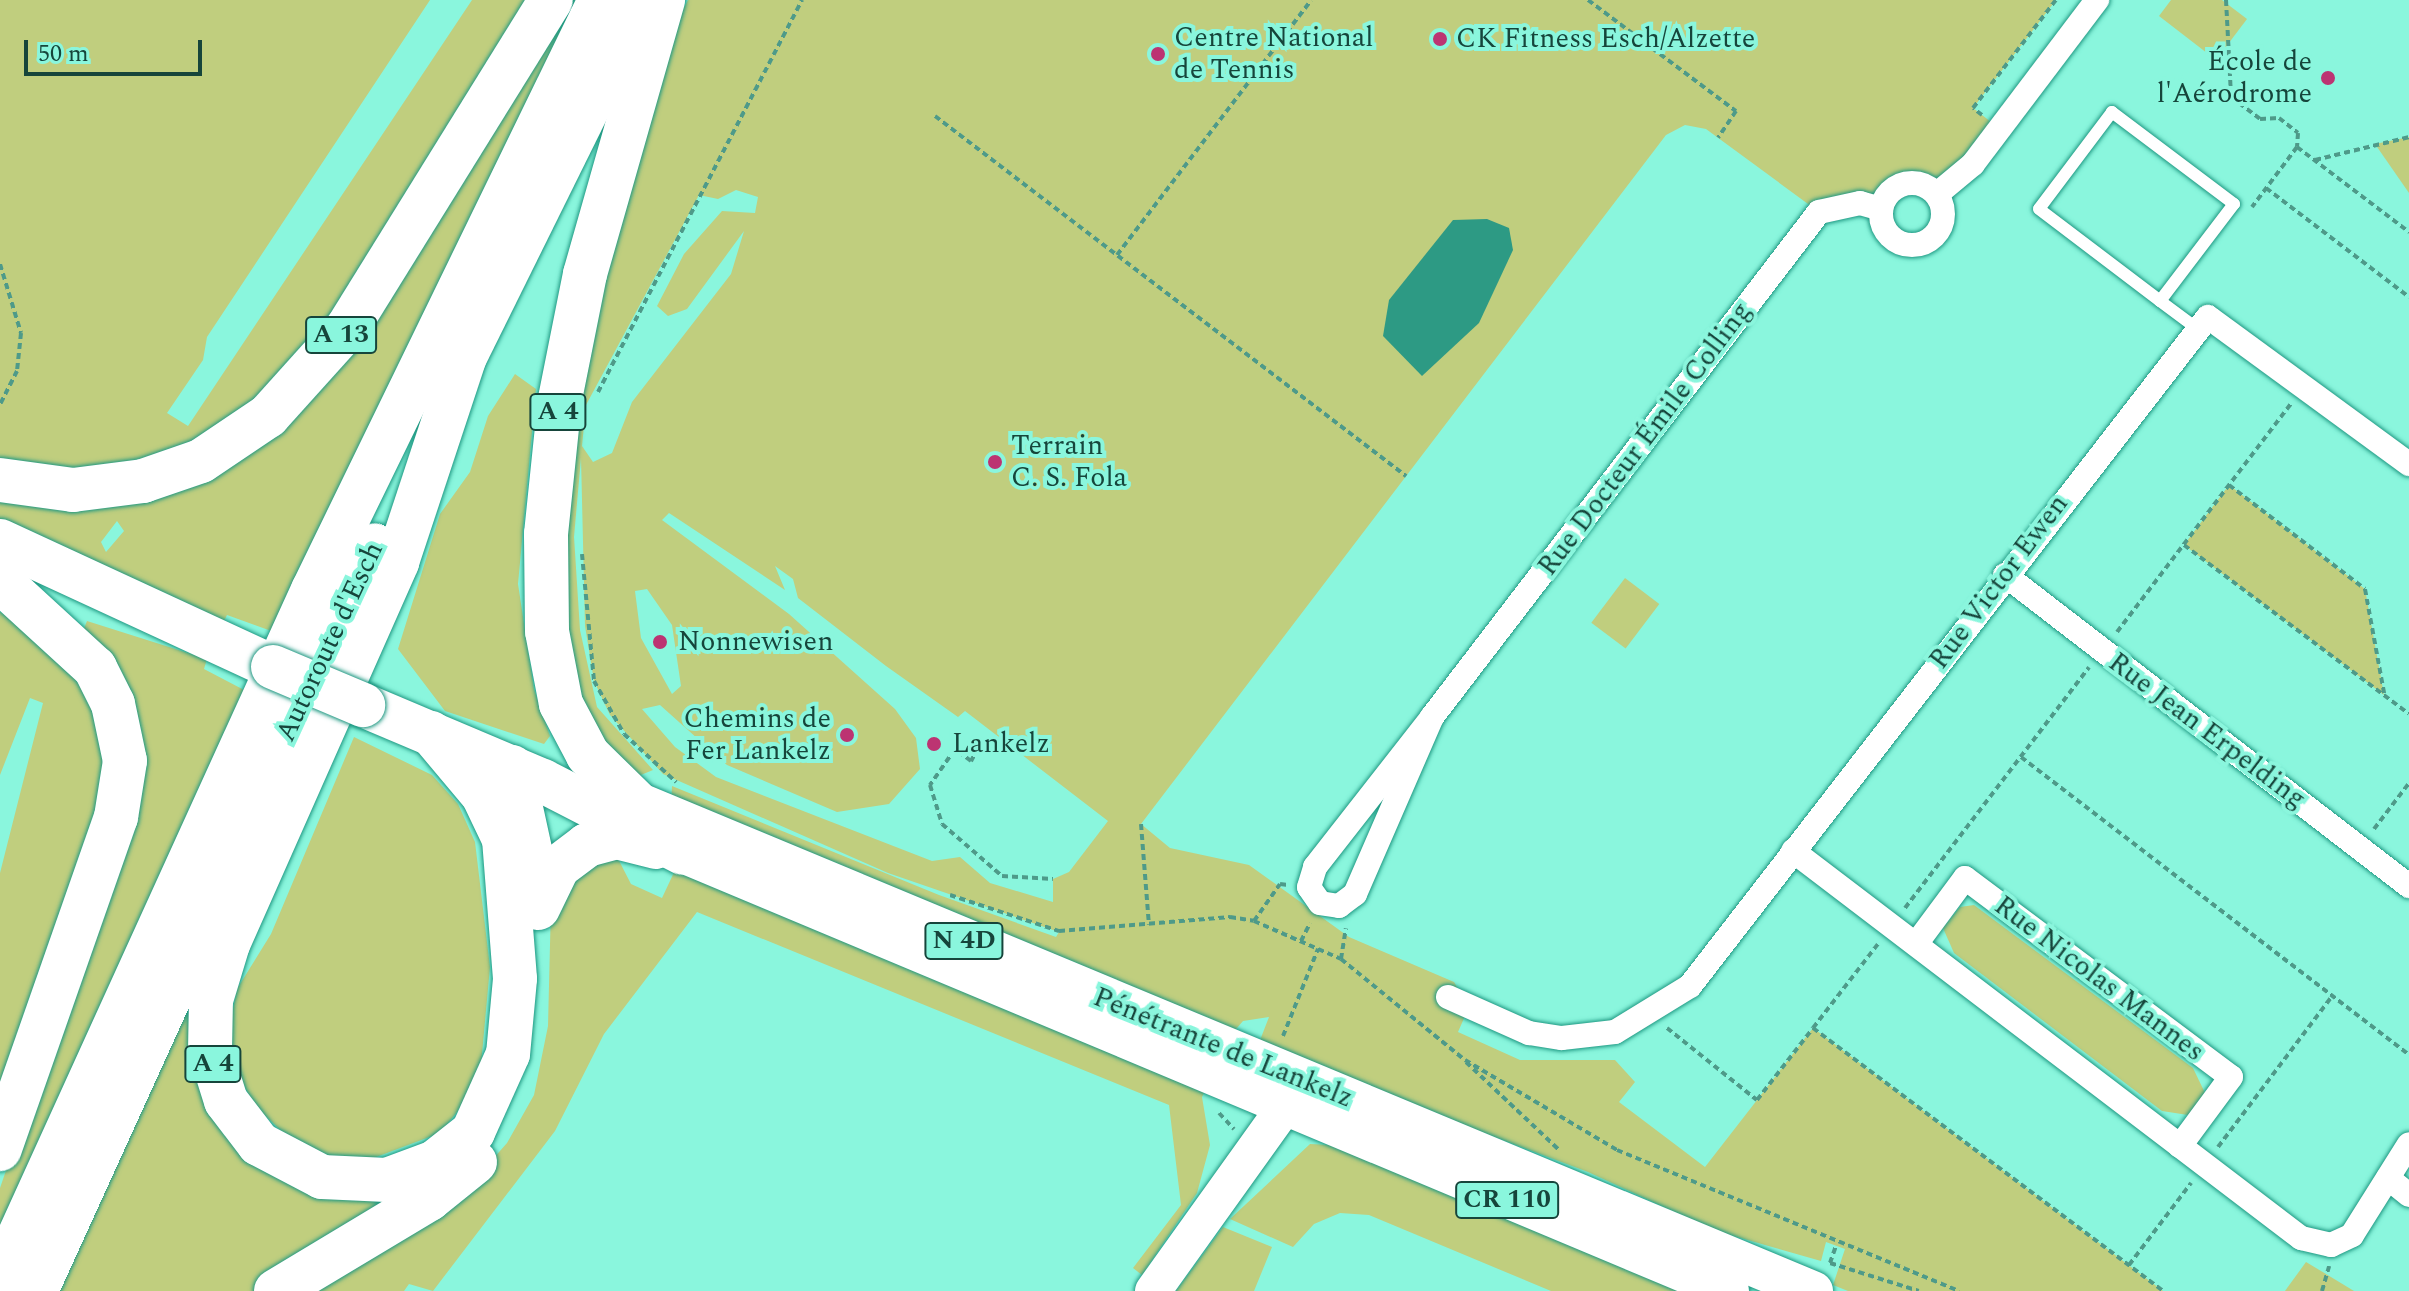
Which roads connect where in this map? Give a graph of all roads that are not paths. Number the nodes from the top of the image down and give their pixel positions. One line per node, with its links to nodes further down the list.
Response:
1 (551, 0): 12 (highway, A 13)
2 (600, 0): 34 (highway, Autoroute d'Esch)
3 (641, 0): 10 (highway, Autoroute d'Esch / A 4)
4 (663, 0): 21 (highway, A 4)
5 (2097, 0): 6 (street)
6 (1937, 194): 7 (street); 7 (street)
7 (1881, 209): 18 (street, Rue Docteur Émile Colling)
8 (2160, 301): 8 (lane); 9 (lane)
9 (2202, 322): 11 (street); 15 (street, Rue Victor Ewen)
10 (465, 356): 19 (highway, A 4); 35 (highway, Autoroute d'Esch / A 4)
11 (2409, 464)
12 (0, 480)
13 (0, 541): 17 (highway)
14 (0, 572): 17 (highway)
15 (2005, 575): 22 (street, Rue Victor Ewen); 24 (street, Rue Jean Erpelding)
16 (0, 581): 31 (highway)
17 (215, 643): 19 (highway, bridge)
18 (1432, 717): 18 (street, Rue Docteur Émile Colling)
19 (431, 733): 20 (highway)
20 (528, 774): 21 (highway); 23 (highway); 25 (highway)
21 (635, 801): 28 (main road, Pénétrante de Lankelz / N 4D)
22 (1793, 851): 26 (street); 27 (street, Rue Victor Ewen)
23 (683, 853): 25 (highway); 28 (main road, Pénétrante de Lankelz / N 4D)
24 (2409, 886)
25 (538, 908): 36 (highway)
26 (1916, 944): 30 (street); 30 (street, Rue Nicolas Mannes)
27 (1448, 997)
28 (1290, 1093): 37 (main road); 38 (main road, Pénétrante de Lankelz / CR 110); 39 (main road, Pénétrante de Lankelz / CR 110)
29 (2409, 1144): 32 (street)
30 (2180, 1146): 32 (street)
31 (0, 1149)
32 (2388, 1178): 33 (street)
33 (2409, 1195)
34 (0, 1278)
35 (36, 1291)
36 (276, 1291)
37 (1153, 1291)
38 (1729, 1291)
39 (1813, 1291)

